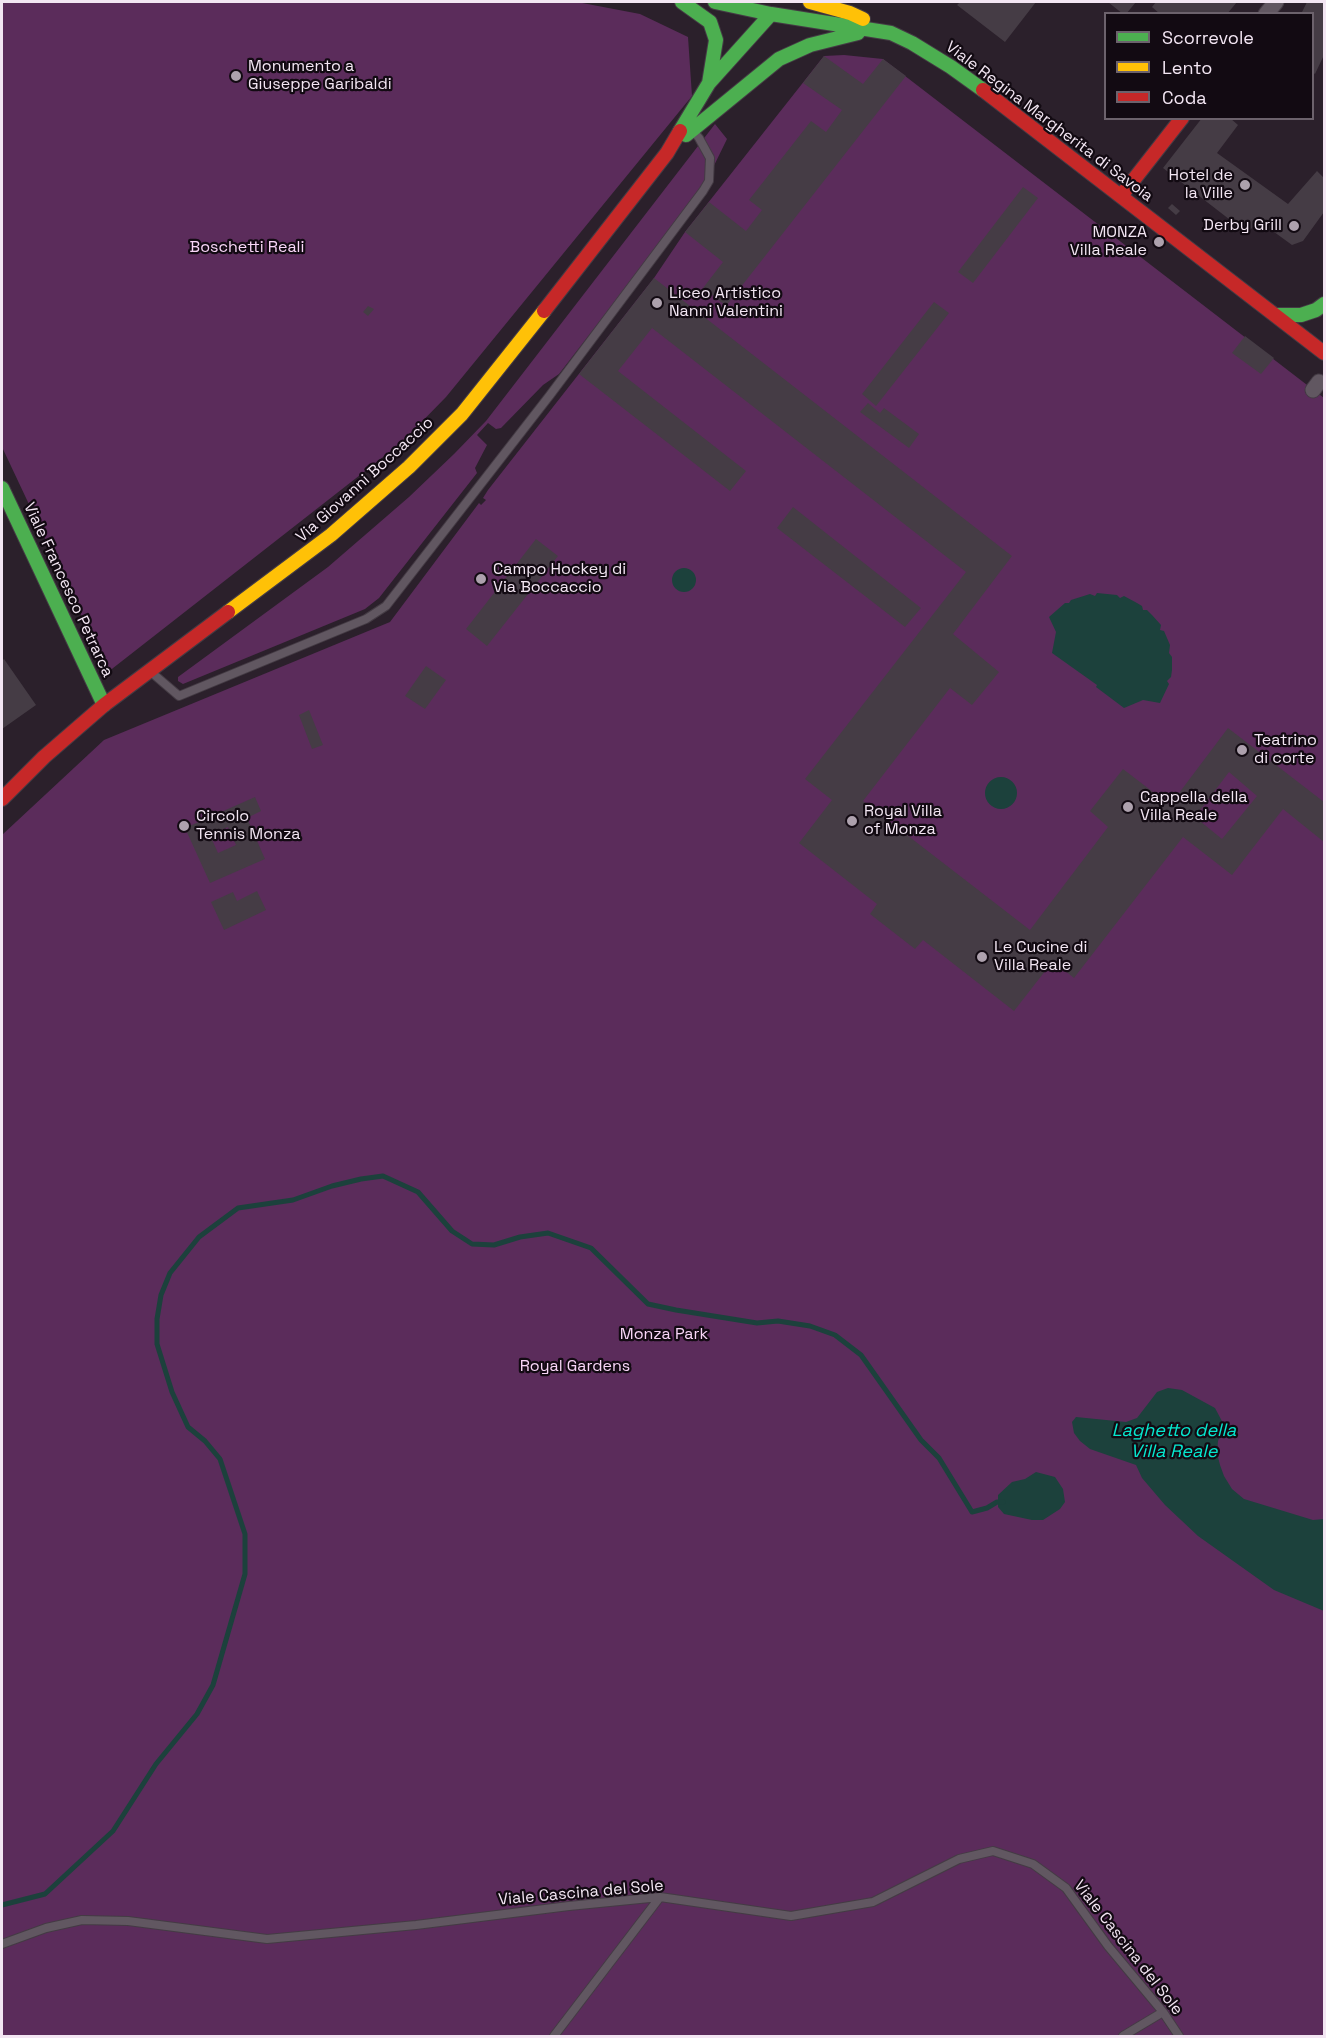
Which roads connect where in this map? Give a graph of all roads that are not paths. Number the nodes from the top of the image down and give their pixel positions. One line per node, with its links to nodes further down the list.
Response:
1 (682, 2): 6 (main road, Via Giovanni Boccaccio)
2 (715, 2): 4 (main road, Viale Regina Margherita di Savoia)
3 (810, 2): 5 (main road)
4 (771, 14): 5 (main road, Viale Regina Margherita di Savoia); 6 (main road, Via Giovanni Boccaccio); 7 (main road)
5 (891, 33): 7 (main road, Via Giovanni Boccaccio); 11 (main road, Viale Regina Margherita di Savoia)
6 (709, 83): 10 (main road, Via Giovanni Boccaccio)
7 (740, 89): 9 (main road, Via Giovanni Boccaccio)
8 (1180, 120): 11 (main road)
9 (692, 130): 10 (main road, Via Giovanni Boccaccio); 16 (lane)
10 (667, 153): 16 (main road, Via Giovanni Boccaccio)
11 (1121, 196): 13 (main road, Viale Regina Margherita di Savoia)
12 (1324, 304): 13 (main road)
13 (1277, 315): 14 (main road, Viale Regina Margherita di Savoia)
14 (1324, 352)
15 (2, 488): 17 (main road, Viale Francesco Petrarca)
16 (150, 671): 17 (main road, Via Giovanni Boccaccio)
17 (104, 705): 18 (main road, Via Giovanni Boccaccio)
18 (2, 799)
19 (660, 1897): 20 (lane, Viale Cascina del Sole); 21 (lane, Viale Cascina del Sole); 22 (lane)
20 (2, 1944)
21 (1163, 2012): 23 (lane); 24 (lane, Viale Cascina del Sole)
22 (554, 2037)
23 (1123, 2037)
24 (1179, 2037)

